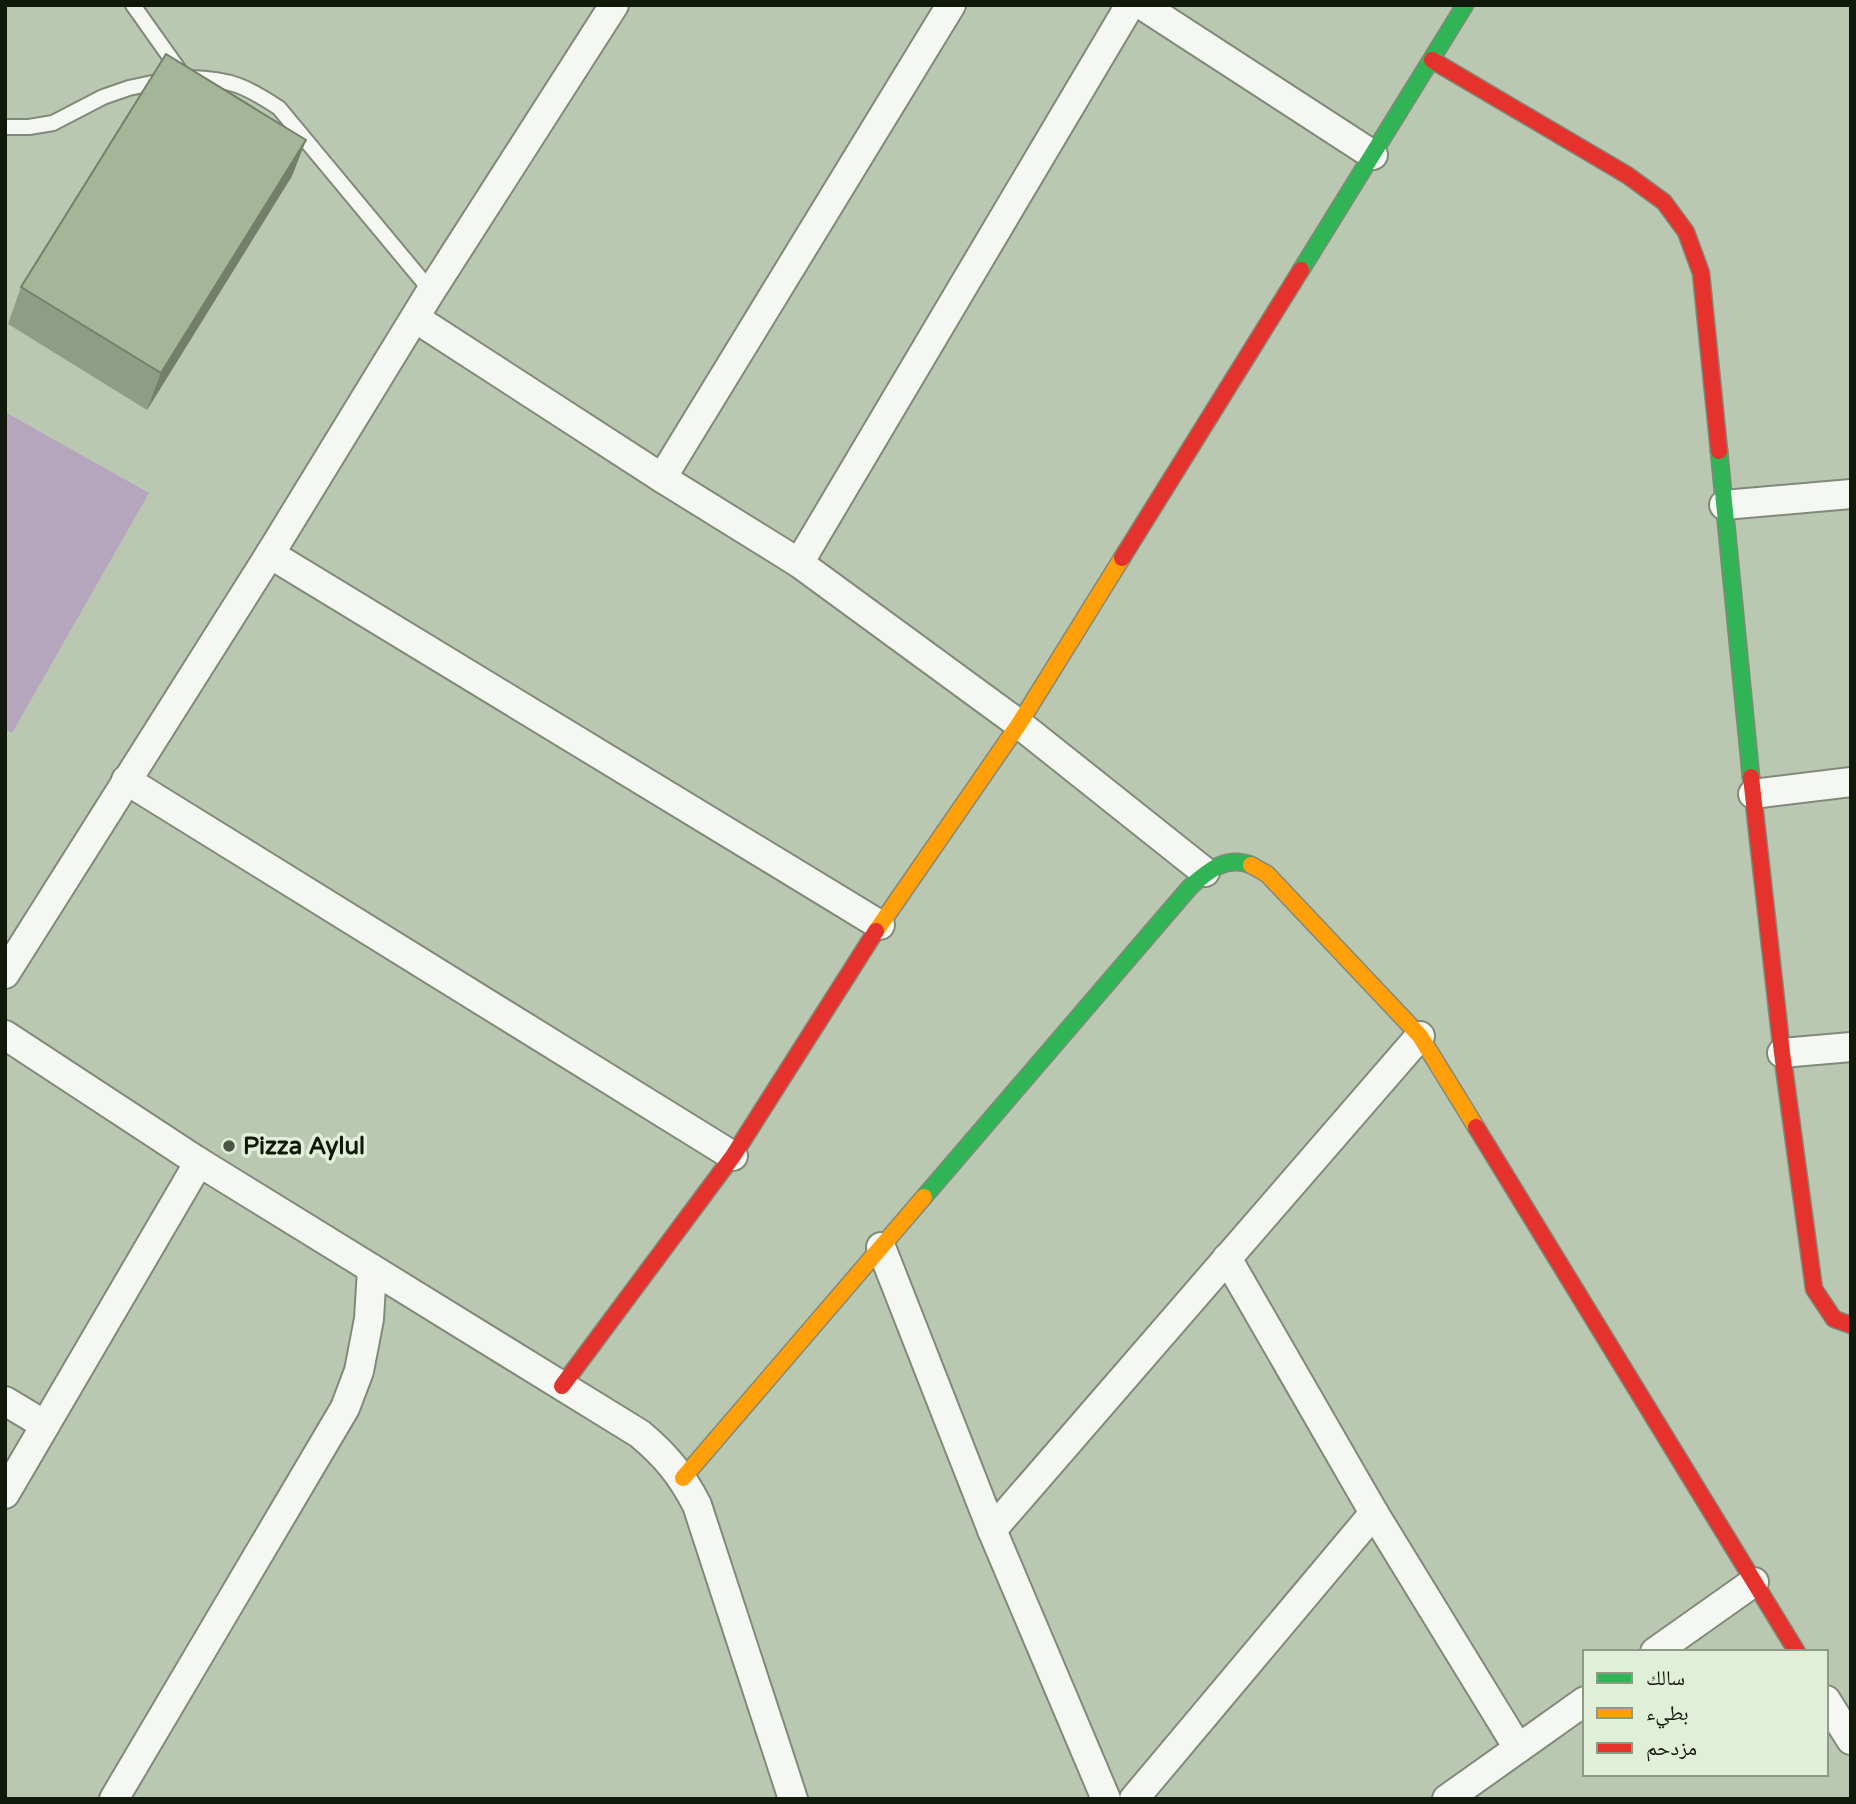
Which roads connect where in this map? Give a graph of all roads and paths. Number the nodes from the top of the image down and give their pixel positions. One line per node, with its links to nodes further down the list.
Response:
1 (133, 5): 8 (lane)
2 (951, 5): 13 (street)
3 (1130, 5): 17 (street)
4 (1142, 5): 10 (street)
5 (1465, 5): 7 (street)
6 (603, 9): 11 (street)
7 (1432, 60): 10 (street); 15 (street)
8 (184, 78): 9 (lane); 11 (lane)
9 (5, 127)
10 (1373, 155): 18 (street)
11 (431, 291): 12 (street)
12 (415, 318): 13 (street); 16 (street)
13 (662, 478): 17 (street)
14 (1851, 494): 15 (street)
15 (1724, 505): 21 (street)
16 (270, 554): 19 (street); 23 (street)
17 (799, 563): 18 (street)
18 (1019, 724): 22 (street); 23 (street)
19 (126, 780): 24 (street); 29 (street)
20 (1851, 782): 21 (street)
21 (1753, 794): 28 (street)
22 (1205, 873): 26 (street); 31 (street)
23 (880, 925): 29 (street)
24 (5, 974)
25 (5, 1035): 30 (street)
26 (1420, 1036): 32 (street); 42 (street)
27 (1851, 1047): 28 (street)
28 (1782, 1053): 34 (street)
29 (733, 1156): 35 (street)
30 (198, 1162): 33 (street); 37 (street)
31 (881, 1247): 38 (street); 41 (street)
32 (1227, 1258): 40 (street); 41 (street)
33 (372, 1269): 35 (street); 49 (street)
34 (1851, 1325)
35 (562, 1386): 38 (street)
36 (5, 1401): 37 (street)
37 (45, 1425): 39 (street)
38 (683, 1478): 50 (street)
39 (5, 1494)
40 (1374, 1513): 48 (street); 52 (street)
41 (992, 1530): 51 (street)
42 (1754, 1582): 43 (street); 44 (street)
43 (1658, 1650)
44 (1796, 1650)
45 (1583, 1702): 48 (street)
46 (1828, 1703): 47 (street)
47 (1851, 1740)
48 (1518, 1748): 53 (street)
49 (114, 1799)
50 (793, 1799)
51 (1106, 1799)
52 (1134, 1799)
53 (1447, 1799)

